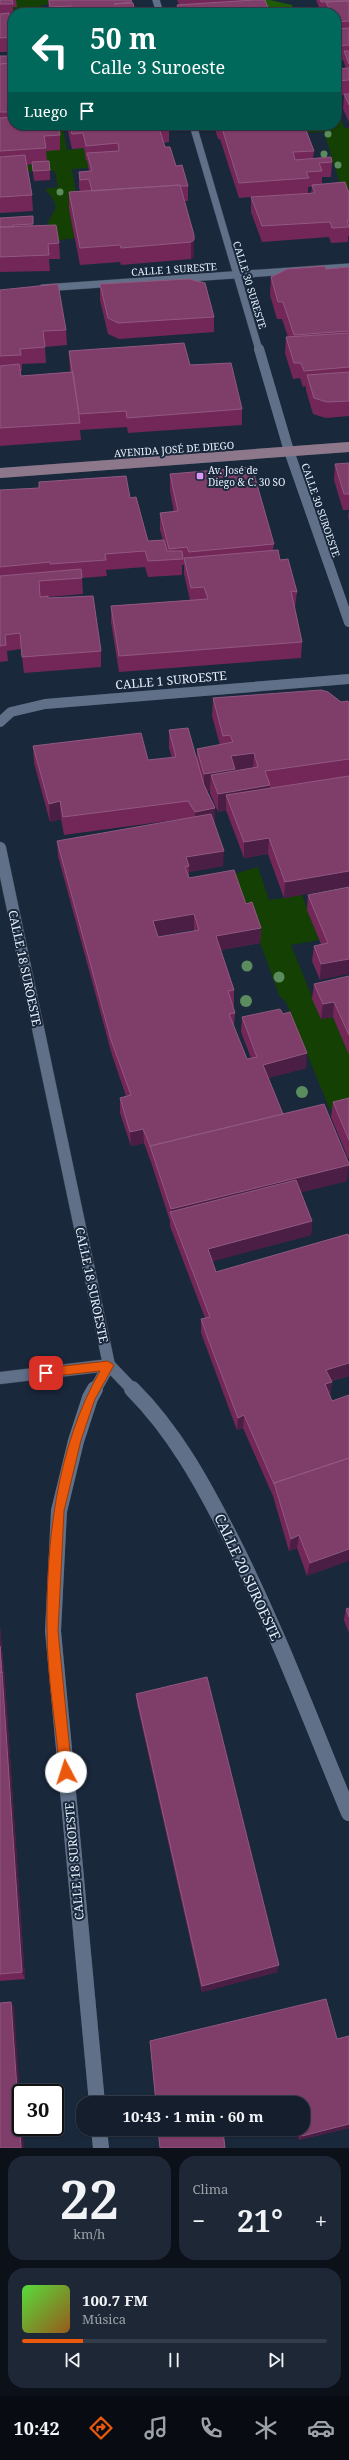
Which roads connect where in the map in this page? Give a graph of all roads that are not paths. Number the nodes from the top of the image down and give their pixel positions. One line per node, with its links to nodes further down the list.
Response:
1 (194, 130): 3 (street, CALLE 30 SURESTE)
2 (349, 267): 3 (street, CALLE 1 SURESTE)
3 (236, 275): 4 (street, CALLE 1 SURESTE); 6 (street, CALLE 30 SURESTE)
4 (31, 289)
5 (349, 447): 6 (main road, AVENIDA JOSÉ DE DIEGO)
6 (289, 451): 7 (main road, AVENIDA JOSÉ DE DIEGO); 8 (street, CALLE 30 SUROESTE)
7 (0, 473)
8 (349, 622)
9 (349, 679): 10 (street, CALLE 1 SUROESTE)
10 (0, 722)
11 (0, 848): 12 (street, CALLE 18 SUROESTE)
12 (108, 1365): 13 (street); 14 (street, CALLE 20 SUROESTE); 15 (street, CALLE 18 SUROESTE)
13 (0, 1378)
14 (349, 1813)
15 (96, 2096)
16 (100, 2136): 17 (street)
17 (101, 2148)

